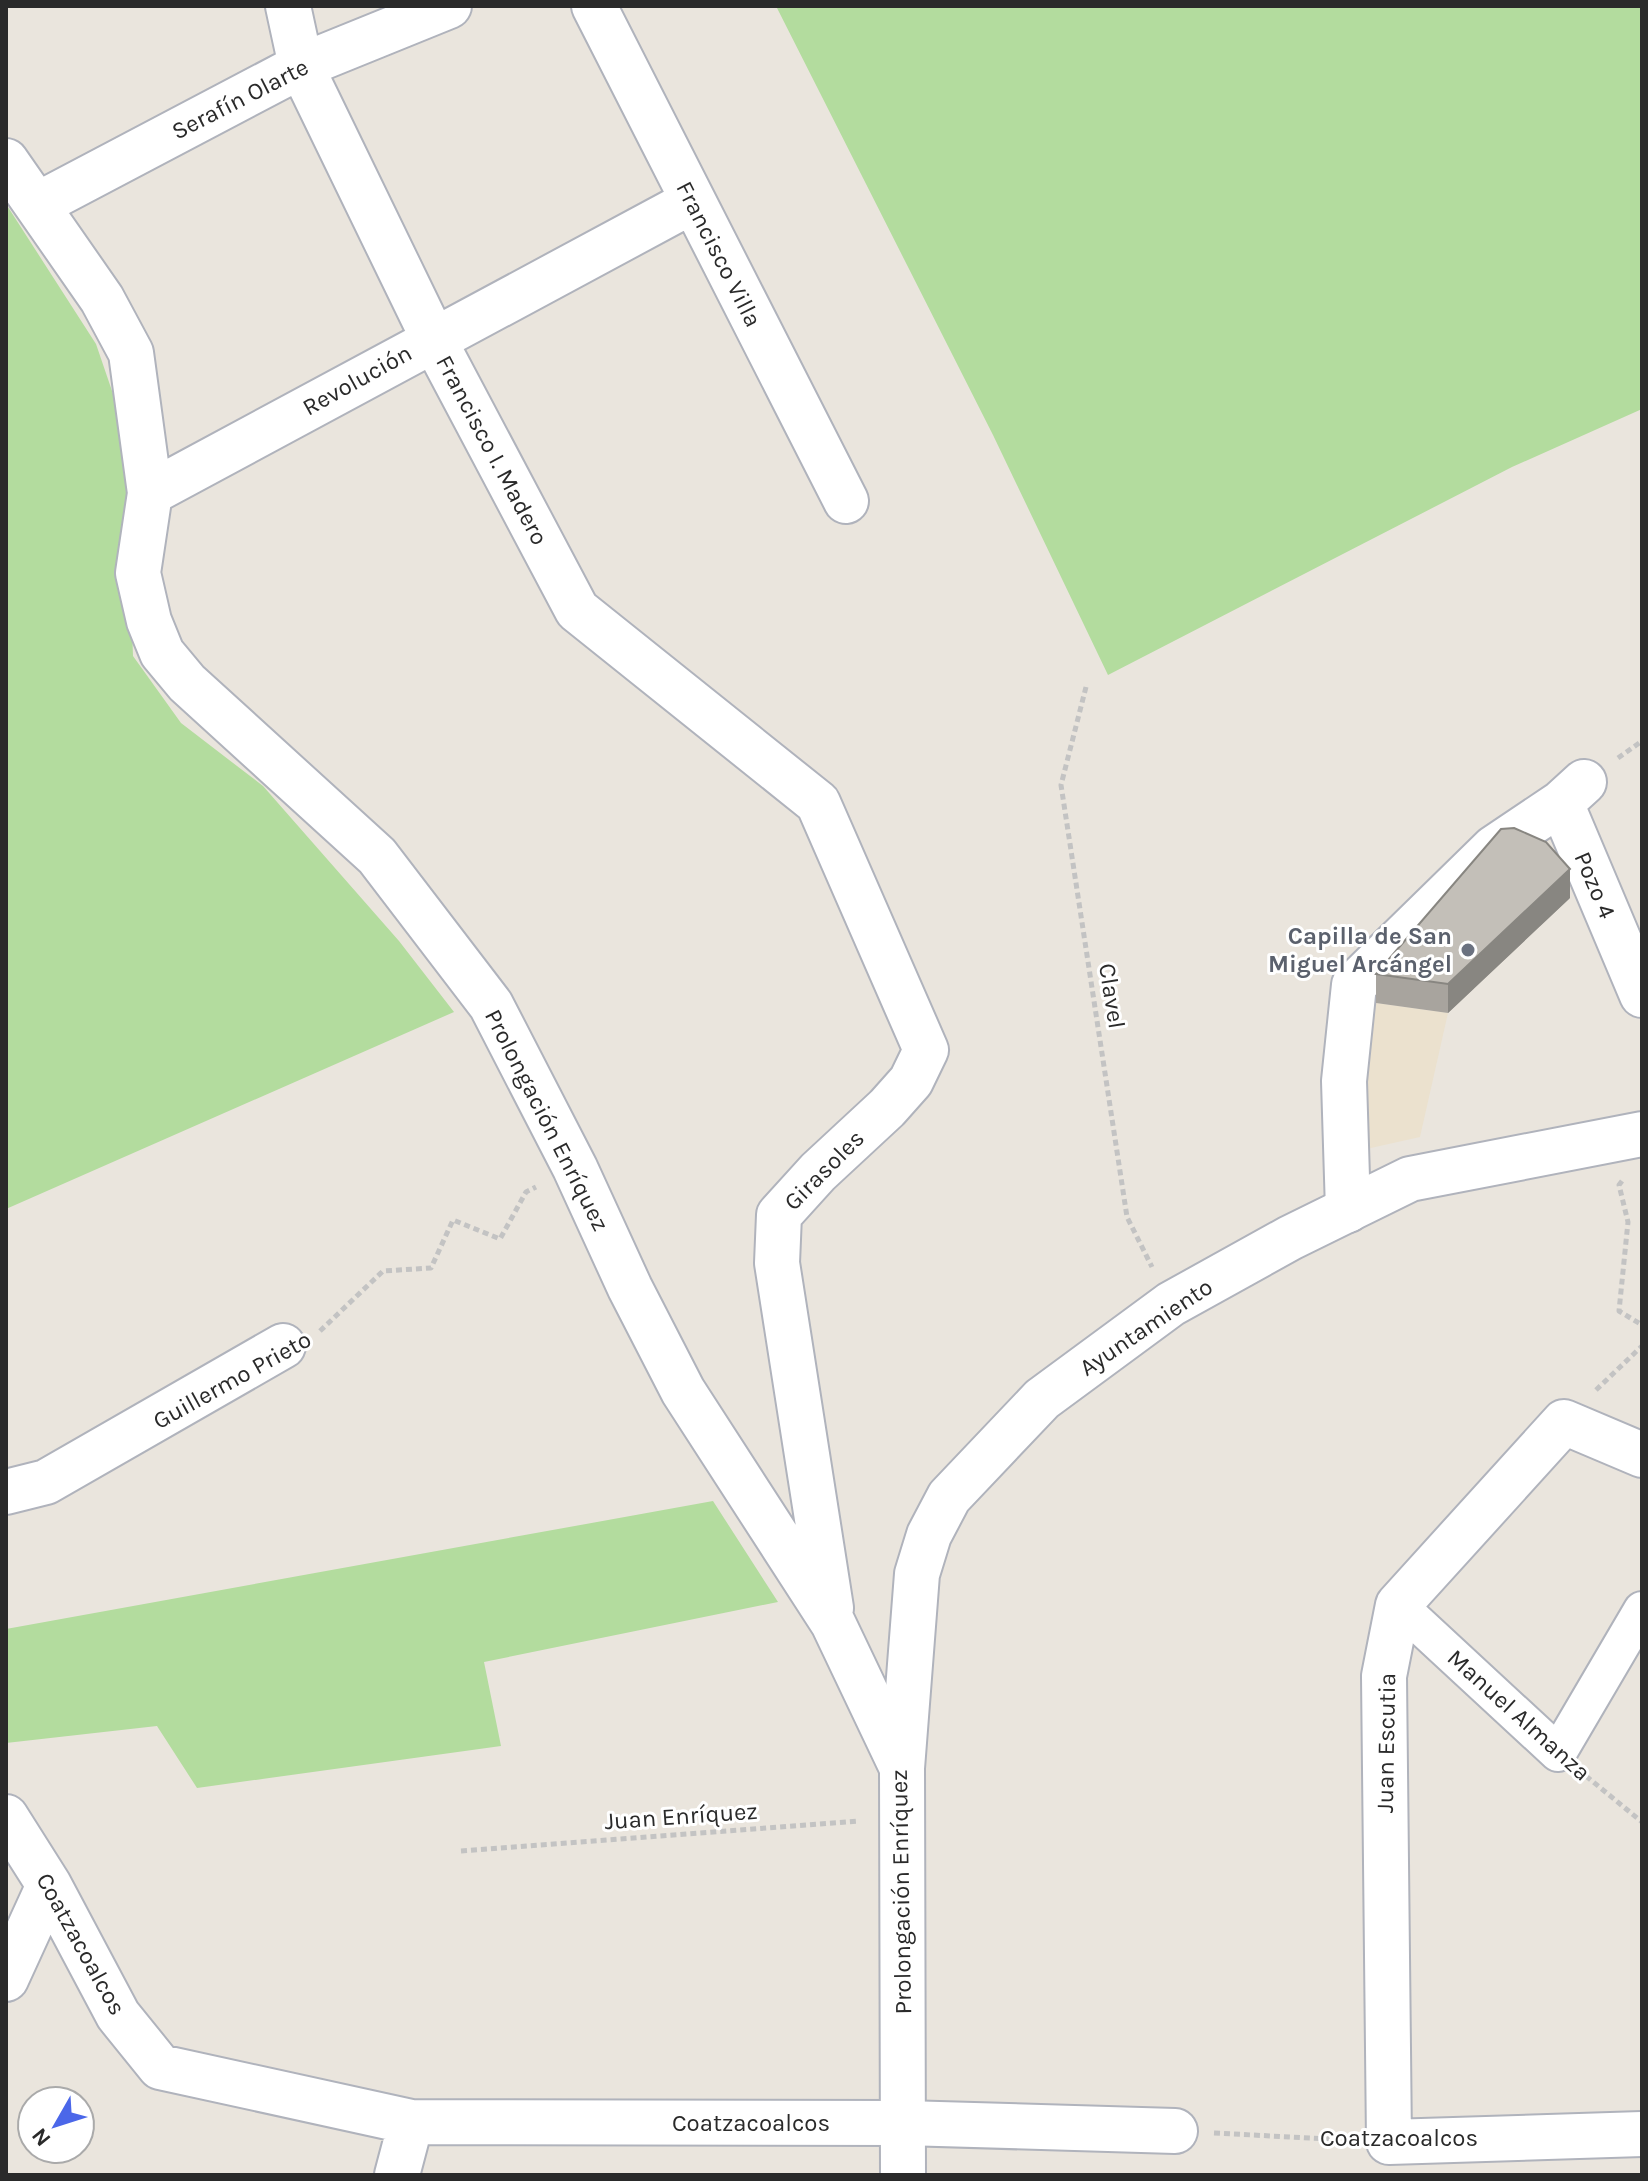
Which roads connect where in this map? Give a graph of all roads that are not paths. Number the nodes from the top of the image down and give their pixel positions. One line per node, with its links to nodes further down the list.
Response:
1 (288, 6): 4 (street, Francisco I. Madero)
2 (449, 6): 4 (street, Serafín Olarte)
3 (594, 6): 6 (street, Francisco Villa)
4 (301, 66): 7 (street, Serafín Olarte); 8 (street, Francisco I. Madero)
5 (6, 161): 7 (street, Prolongación Enríquez)
6 (691, 202): 8 (street, Revolución); 10 (street, Francisco Villa)
7 (37, 205): 9 (street, Prolongación Enríquez)
8 (433, 338): 9 (street, Revolución); 11 (street, Francisco I. Madero)
9 (150, 493): 20 (street, Prolongación Enríquez)
10 (846, 501)
11 (818, 803): 20 (street, Girasoles)
12 (1642, 995): 14 (street, Pozo 4)
13 (1636, 1134): 14 (street, Ayuntamiento)
14 (1348, 1210): 21 (street, Ayuntamiento)
15 (283, 1346): 17 (street, Guillermo Prieto)
16 (1642, 1455): 18 (street)
17 (6, 1492)
18 (1398, 1605): 19 (street, Manuel Almanza); 29 (street, Juan Escutia)
19 (1642, 1610)
20 (833, 1623): 21 (street, Prolongación Enríquez)
21 (902, 1768): 26 (street, Prolongación Enríquez)
22 (6, 1817): 23 (street, Coatzacoalcos)
23 (49, 1885): 24 (street); 25 (street, Coatzacoalcos)
24 (6, 1979)
25 (411, 2122): 26 (street, Coatzacoalcos); 30 (street)
26 (904, 2123): 27 (street, Coatzacoalcos); 31 (street, Prolongación Enríquez)
27 (1175, 2131)
28 (1642, 2134): 29 (street, Coatzacoalcos)
29 (1389, 2142)
30 (397, 2175)
31 (903, 2175)

